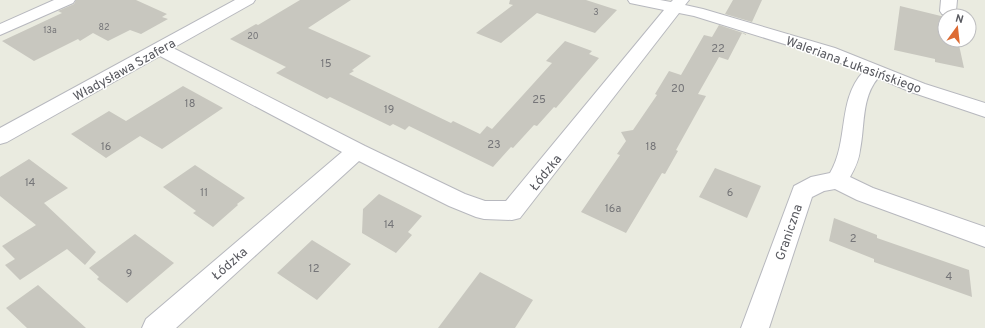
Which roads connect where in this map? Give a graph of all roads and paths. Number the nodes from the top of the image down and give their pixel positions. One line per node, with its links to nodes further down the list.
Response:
1 (67, 0): 5 (street)
2 (247, 0): 6 (street, Władysława Szafera)
3 (636, 0): 4 (street, Waleriana Łukasińskiego)
4 (678, 4): 7 (street, Waleriana Łukasińskiego); 10 (street, Łódzka)
5 (0, 30)
6 (161, 49): 9 (street, Władysława Szafera); 10 (street, Łódzka)
7 (874, 71): 8 (street, Waleriana Łukasińskiego); 11 (street)
8 (985, 110)
9 (0, 137)
10 (357, 151): 13 (street, Łódzka)
11 (838, 180): 12 (street); 14 (street, Graniczna)
12 (985, 237)
13 (156, 328)
14 (755, 328)

